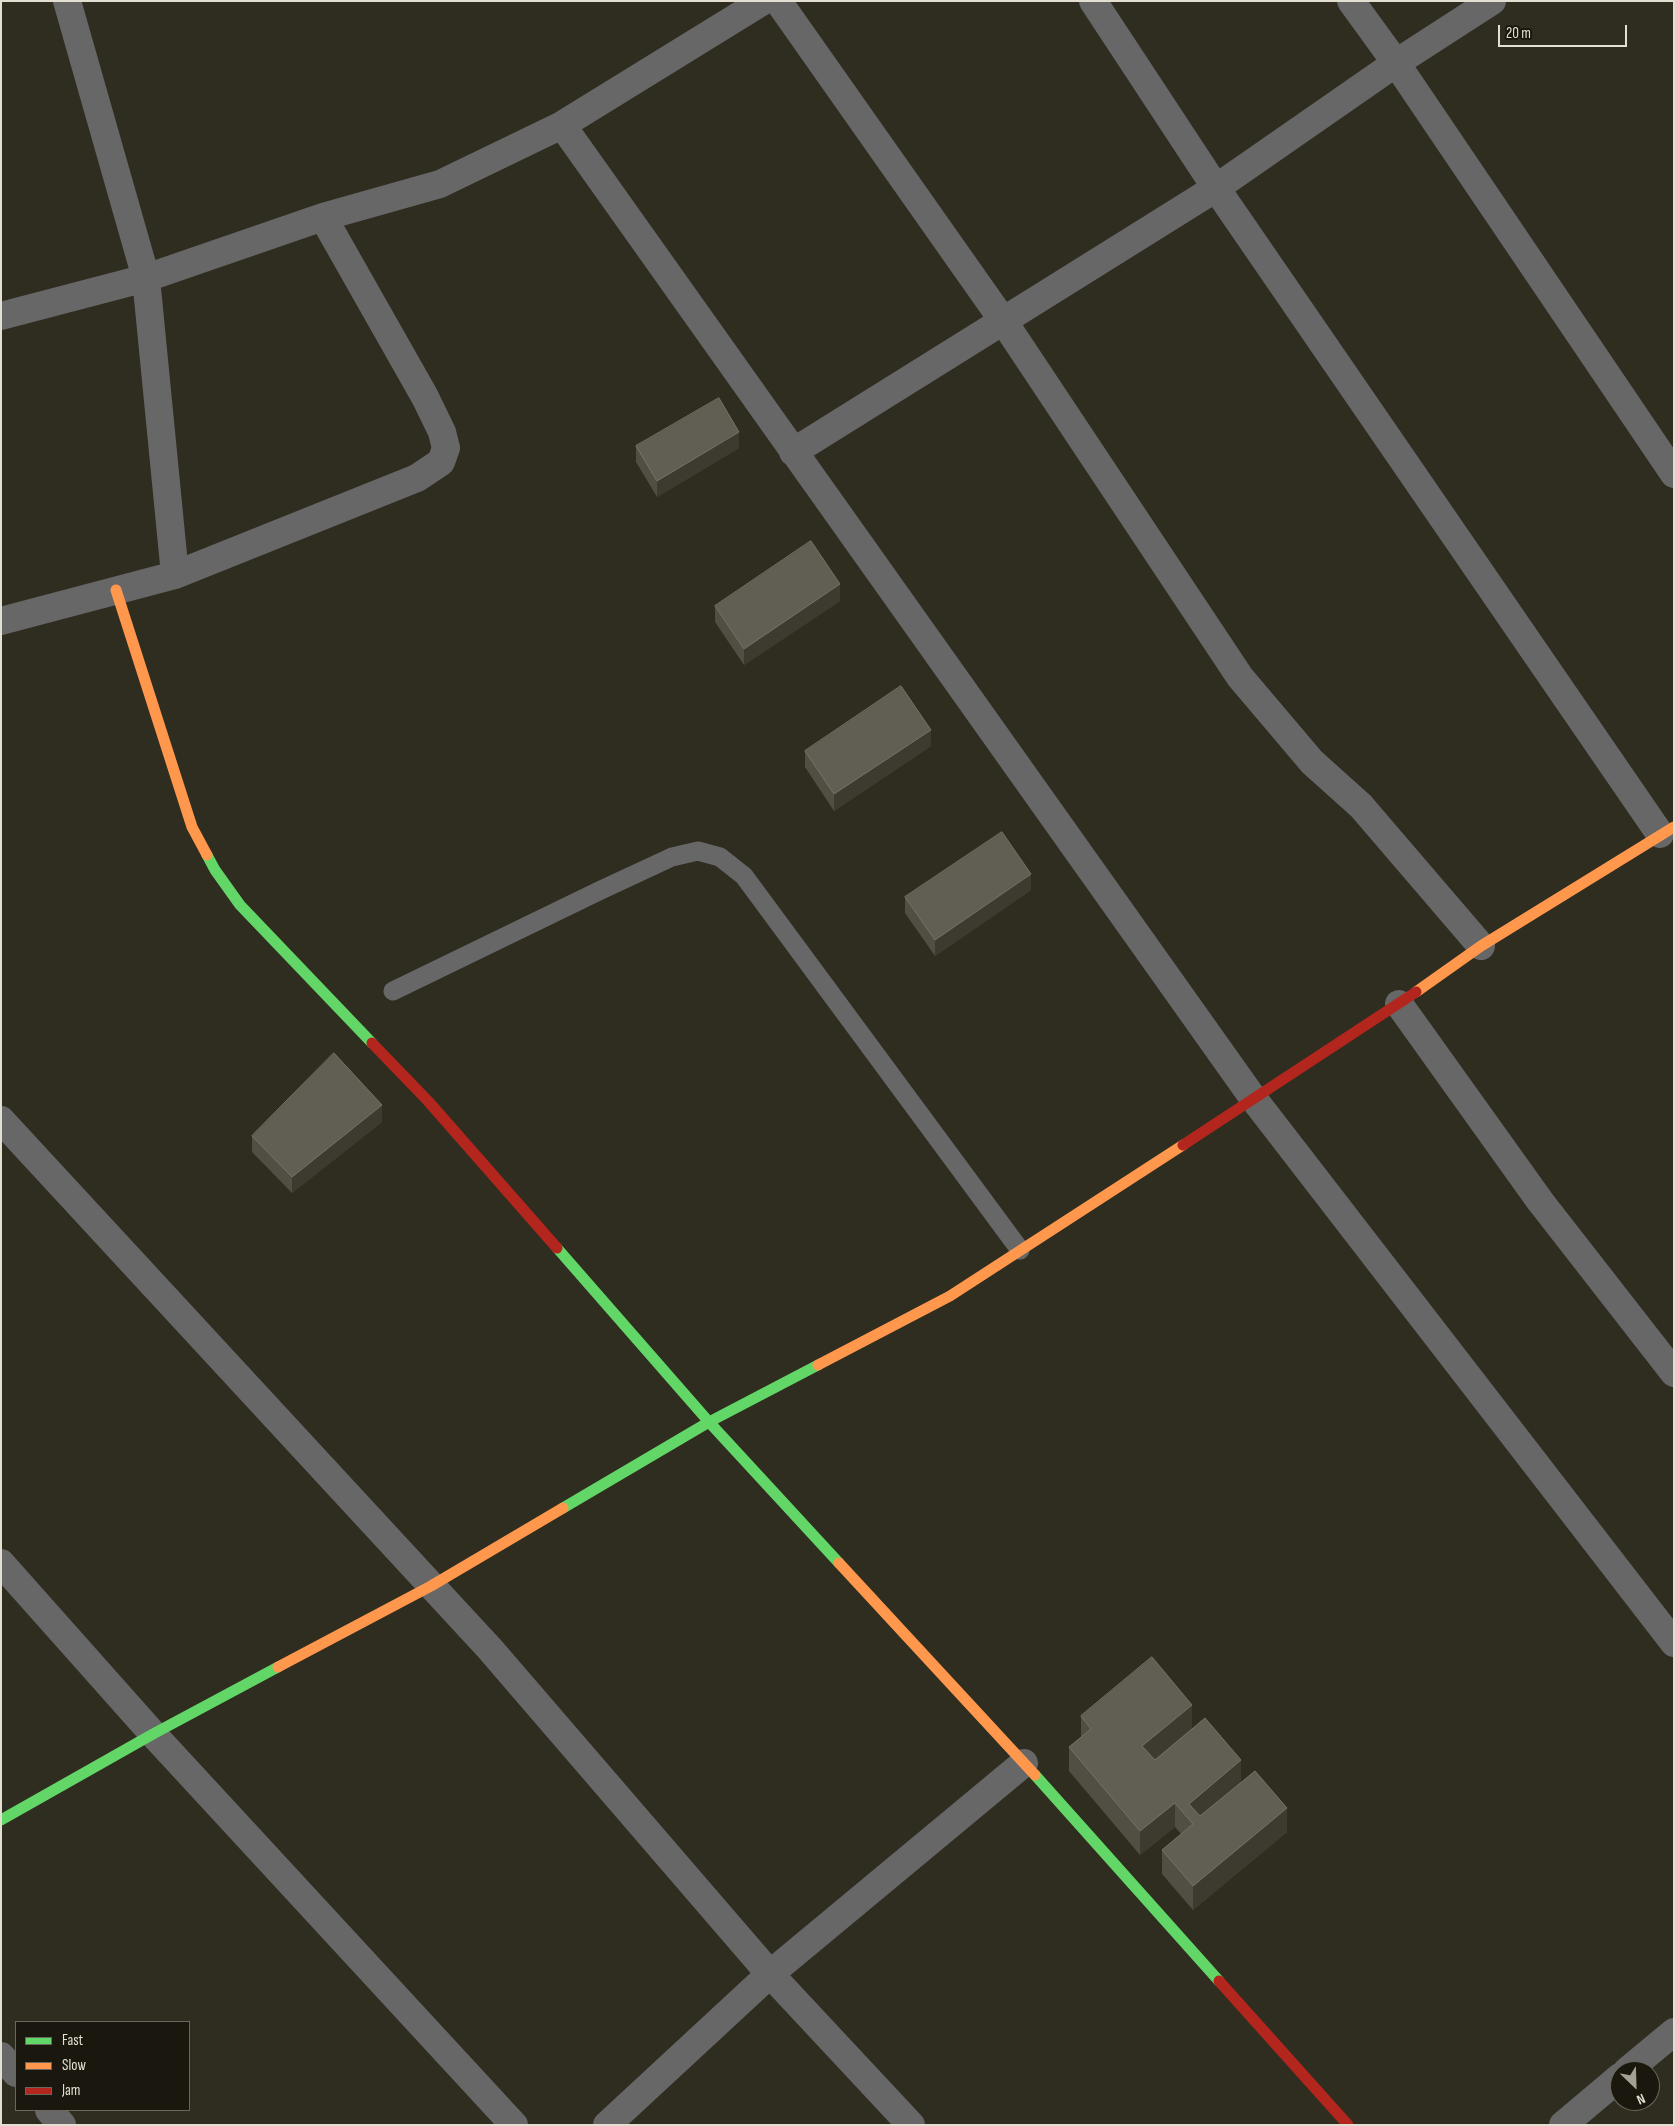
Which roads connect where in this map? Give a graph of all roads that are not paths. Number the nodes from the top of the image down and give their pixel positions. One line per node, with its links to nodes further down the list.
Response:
1 (67, 1): 11 (street)
2 (763, 1): 8 (street)
3 (778, 1): 13 (street)
4 (1093, 1): 9 (street)
5 (1351, 1): 7 (street)
6 (1492, 1): 7 (street)
7 (1396, 63): 9 (street); 15 (street)
8 (562, 125): 10 (street); 14 (street)
9 (1216, 188): 13 (street); 19 (street)
10 (323, 217): 11 (street); 16 (street)
11 (146, 278): 12 (street); 16 (street)
12 (1, 316)
13 (1004, 322): 14 (street); 20 (street)
14 (794, 452): 23 (street)
15 (1674, 474)
16 (175, 575): 17 (street)
17 (116, 590): 18 (street); 27 (street)
18 (1, 621)
19 (1667, 831): 20 (street)
20 (1481, 946): 22 (street)
21 (393, 991): 25 (lane)
22 (1399, 1004): 23 (street); 26 (street)
23 (1253, 1098): 25 (street); 30 (street)
24 (1, 1120): 29 (street)
25 (1020, 1250): 27 (street)
26 (1674, 1374)
27 (709, 1422): 29 (street); 32 (street)
28 (1, 1563): 31 (street)
29 (431, 1586): 31 (street); 34 (street)
30 (1674, 1643)
31 (153, 1734): 33 (street); 42 (street)
32 (1024, 1763): 34 (street); 45 (street)
33 (1, 1820)
34 (770, 1974): 43 (street); 44 (street)
35 (1674, 2032): 37 (street)
36 (1, 2056): 38 (street)
37 (1639, 2061)
38 (15, 2072)
39 (1610, 2085): 46 (street)
40 (50, 2111): 41 (street)
41 (62, 2125)
42 (514, 2125)
43 (607, 2125)
44 (911, 2125)
45 (1348, 2125)
46 (1563, 2125)

